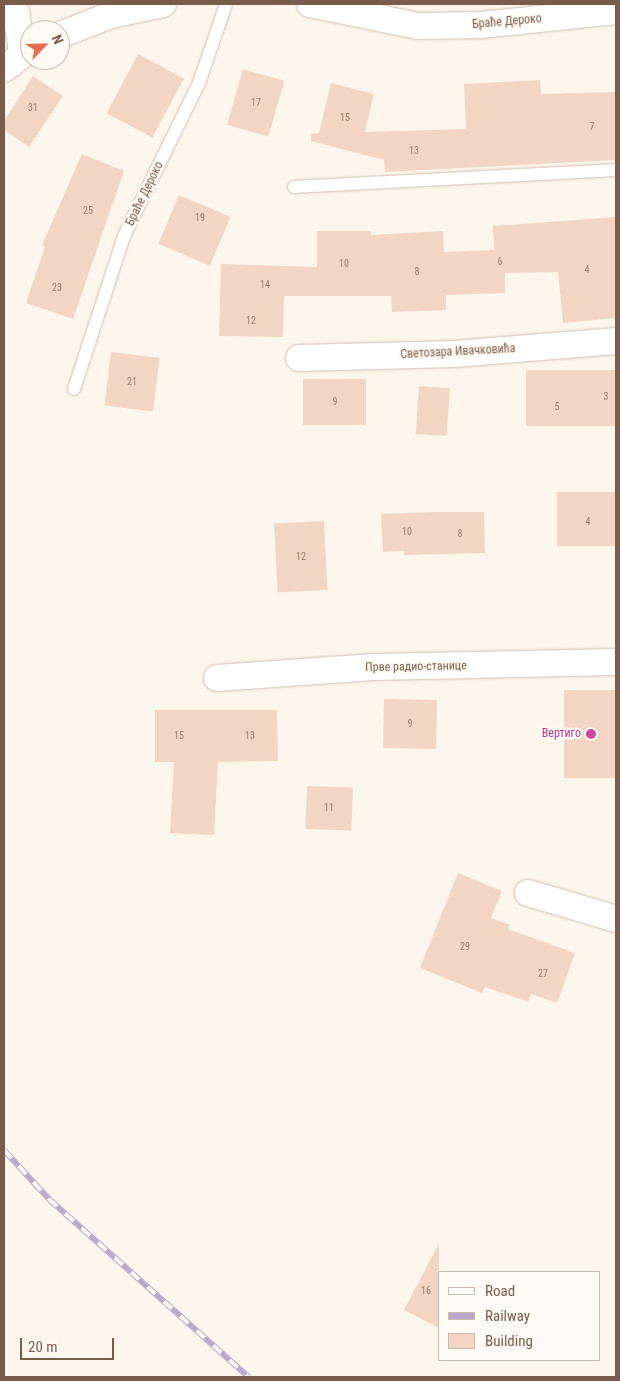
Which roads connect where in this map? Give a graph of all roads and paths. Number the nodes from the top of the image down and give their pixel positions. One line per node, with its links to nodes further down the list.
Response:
1 (15, 4): 8 (street)
2 (163, 4): 7 (street)
3 (226, 4): 13 (lane, Браће Дероко)
4 (310, 4): 6 (street, Браће Дероко)
5 (616, 11): 6 (street, Браће Дероко)
6 (482, 15)
7 (70, 31)
8 (18, 57)
9 (616, 170): 10 (lane)
10 (294, 187)
11 (616, 341): 12 (street, Светозара Ивачковића)
12 (299, 358)
13 (74, 389)
14 (616, 662): 15 (street, Прве радио-станице)
15 (217, 678)
16 (528, 893): 17 (street)
17 (616, 919)

